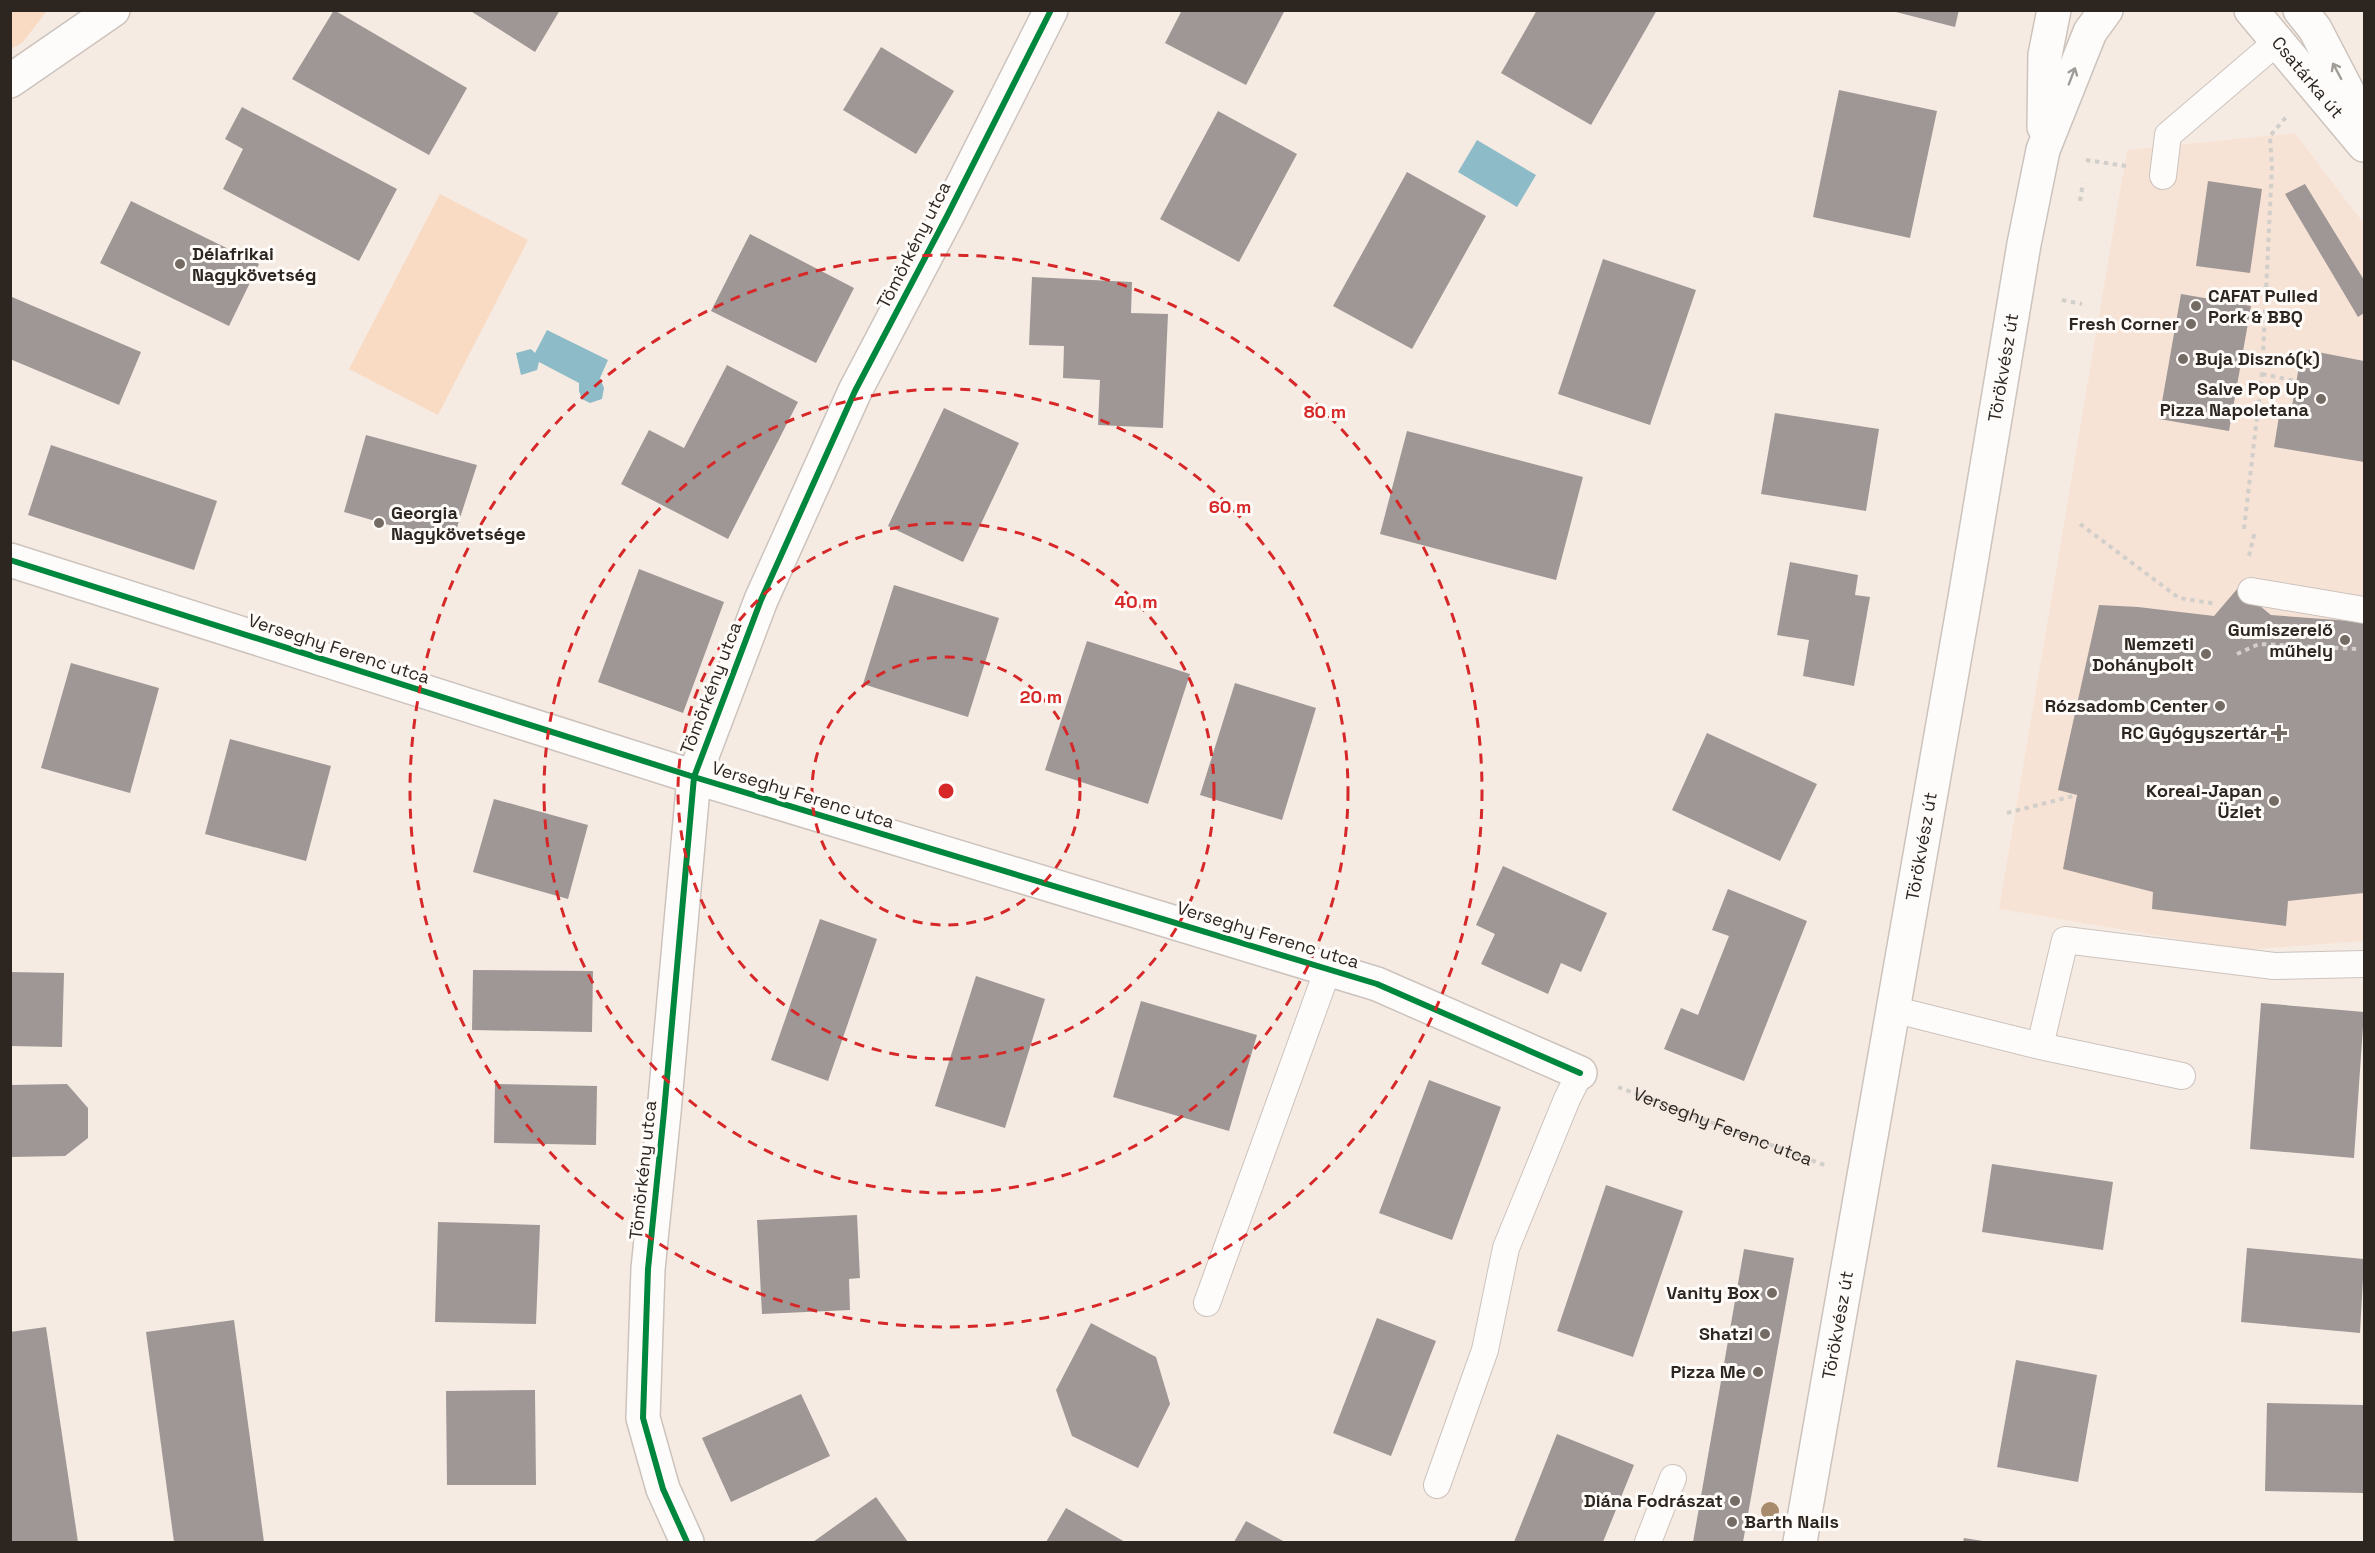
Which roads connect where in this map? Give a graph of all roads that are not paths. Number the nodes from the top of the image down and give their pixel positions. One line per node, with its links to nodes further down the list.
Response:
1 (113, 10): 8 (street)
2 (1051, 10): 16 (street, Tömörkény utca)
3 (2054, 10): 11 (street, Törökvész út)
4 (2106, 10): 11 (street, Törökvész út, one-way to 4)
5 (2251, 10): 7 (street, Csatárka út)
6 (2300, 10): 9 (street, Csatárka út, one-way to 6)
7 (2278, 41): 10 (street, Csatárka út); 12 (lane)
8 (10, 81)
9 (2364, 123)
10 (2364, 145)
11 (2043, 150): 19 (street, Törökvész út)
12 (2163, 176)
13 (10, 560): 16 (street, Verseghy Ferenc utca)
14 (2251, 591): 15 (lane)
15 (2364, 610)
16 (694, 777): 18 (street, Verseghy Ferenc utca); 26 (street, Tömörkény utca)
17 (2364, 964): 20 (lane)
18 (1328, 969): 21 (street, Verseghy Ferenc utca); 23 (lane)
19 (1892, 1009): 20 (lane); 28 (street, Törökvész út)
20 (2040, 1046): 22 (lane)
21 (1580, 1073): 25 (lane)
22 (2182, 1076)
23 (1207, 1303)
24 (1673, 1478): 27 (lane)
25 (1437, 1485)
26 (687, 1542)
27 (1648, 1542)
28 (1800, 1542)

